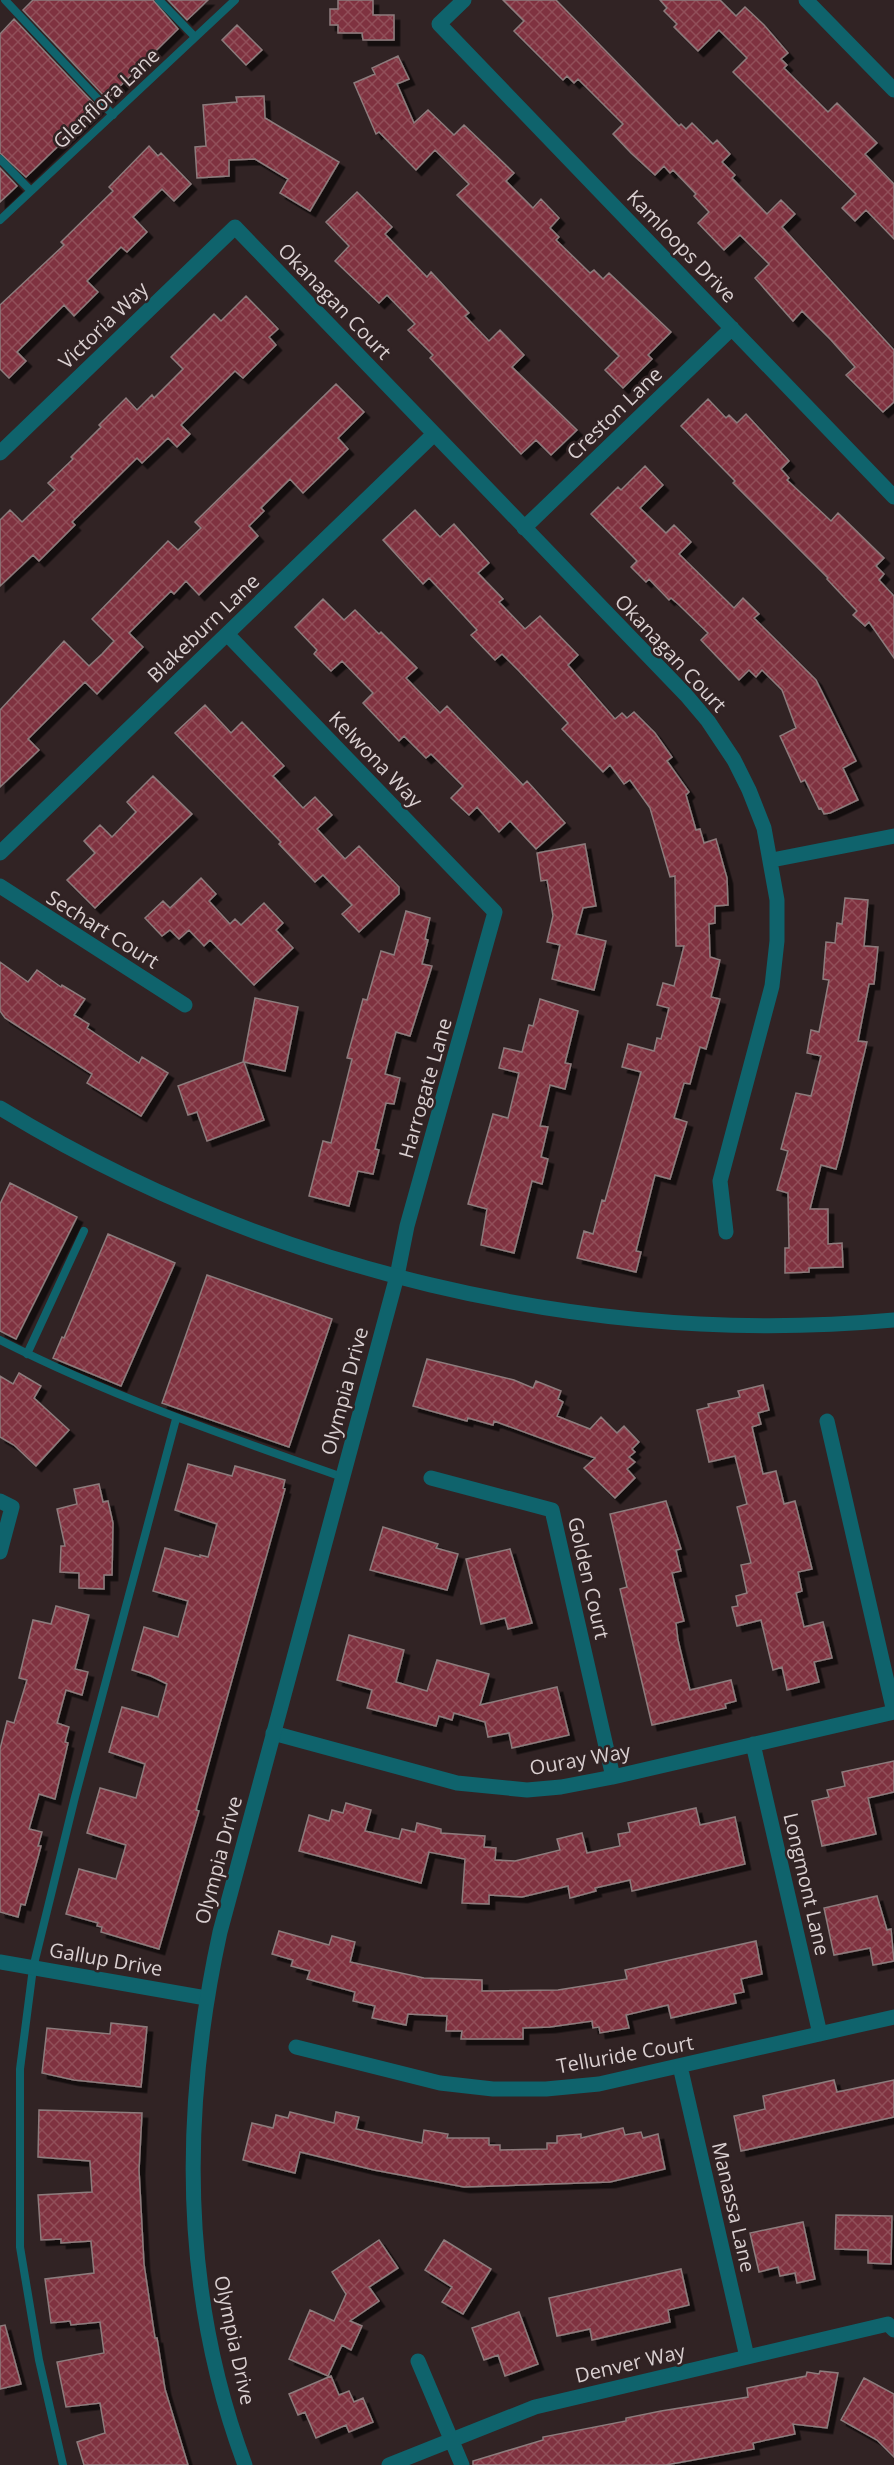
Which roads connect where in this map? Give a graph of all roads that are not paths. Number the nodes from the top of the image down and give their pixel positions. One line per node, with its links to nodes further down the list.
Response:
1 (5, 0): 8 (lane)
2 (159, 0): 6 (lane)
3 (235, 0): 6 (lane, Glenflora Lane)
4 (464, 0): 13 (street, Kamloops Drive)
5 (806, 0): 7 (street)
6 (195, 37): 8 (lane, Glenflora Lane)
7 (894, 90)
8 (113, 115): 10 (lane, Glenflora Lane)
9 (0, 159): 10 (lane)
10 (31, 191): 11 (lane, Glenflora Lane)
11 (0, 220)
12 (235, 227): 14 (street, Okanagan Court); 15 (street, Victoria Way)
13 (732, 328): 16 (street, Kamloops Drive); 17 (street, Creston Lane)
14 (434, 434): 17 (street, Okanagan Court); 18 (street, Blakeburn Lane)
15 (0, 453)
16 (894, 497)
17 (524, 528): 21 (street, Okanagan Court)
18 (227, 634): 20 (street, Blakeburn Lane); 23 (street, Kelwona Way)
19 (894, 836): 21 (street)
20 (0, 853)
21 (771, 860): 27 (street, Okanagan Court)
22 (0, 886): 24 (street, Sechart Court)
23 (495, 912): 28 (street, Harrogate Lane)
24 (185, 1005)
25 (0, 1108): 28 (street)
26 (84, 1231): 31 (lane)
27 (726, 1232)
28 (396, 1276): 29 (street); 34 (street, Olympia Drive)
29 (894, 1320)
30 (0, 1340): 31 (lane)
31 (27, 1354): 32 (lane)
32 (176, 1419): 34 (lane); 43 (lane)
33 (827, 1421): 38 (street)
34 (342, 1477): 39 (street, Olympia Drive)
35 (431, 1478): 41 (street, Golden Court)
36 (6, 1504): 37 (street)
37 (0, 1552)
38 (894, 1712): 40 (street, Ouray Way)
39 (273, 1733): 41 (street, Ouray Way); 44 (street, Olympia Drive)
40 (753, 1744): 41 (street, Ouray Way); 46 (street, Longmont Lane)
41 (613, 1777)
42 (0, 1962): 43 (street, Gallup Drive)
43 (33, 1968): 44 (street, Gallup Drive); 53 (lane)
44 (206, 1998): 54 (street, Olympia Drive)
45 (894, 2017): 46 (street, Telluride Court)
46 (820, 2034): 48 (street, Telluride Court)
47 (296, 2047): 48 (street, Telluride Court)
48 (680, 2066): 50 (street, Manassa Lane)
49 (891, 2327): 50 (street, Denver Way)
50 (747, 2357): 52 (street, Denver Way)
51 (418, 2361): 52 (street)
52 (451, 2439): 55 (street, Denver Way); 56 (street)
53 (63, 2465)
54 (245, 2465)
55 (389, 2465)
56 (462, 2465)

